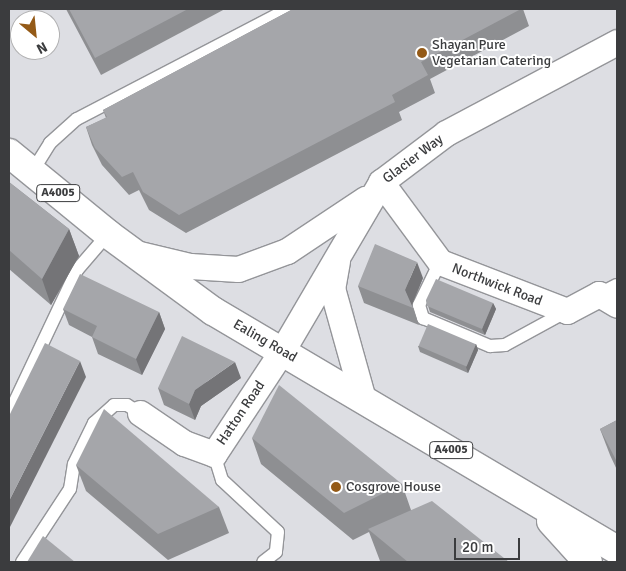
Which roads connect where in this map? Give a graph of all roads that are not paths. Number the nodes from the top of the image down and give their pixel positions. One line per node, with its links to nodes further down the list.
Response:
1 (288, 9): 4 (lane)
2 (617, 43): 5 (street, Glacier Way)
3 (9, 153): 4 (main road, Ealing Road / A4005)
4 (32, 172): 6 (main road, Ealing Road / A4005)
5 (377, 187): 7 (street, Glacier Way); 8 (street); 9 (street, Northwick Road)
6 (108, 234): 8 (main road, Ealing Road / A4005); 15 (lane)
7 (339, 249): 12 (street, Glacier Way); 13 (street)
8 (133, 252): 12 (main road, Ealing Road / A4005)
9 (440, 262): 11 (street, Northwick Road); 11 (lane)
10 (611, 295): 11 (street)
11 (567, 311)
12 (282, 352): 13 (main road, Ealing Road / A4005); 16 (street, Hatton Road)
13 (363, 399): 17 (main road, Ealing Road / A4005)
14 (140, 412): 16 (street, Hatton Road); 19 (lane)
15 (9, 414)
16 (214, 454): 20 (lane)
17 (537, 505): 18 (main road, Ealing Road / A4005); 21 (main road, Ealing Road / A4005)
18 (617, 550)
19 (22, 562)
20 (263, 562)
21 (588, 562)

